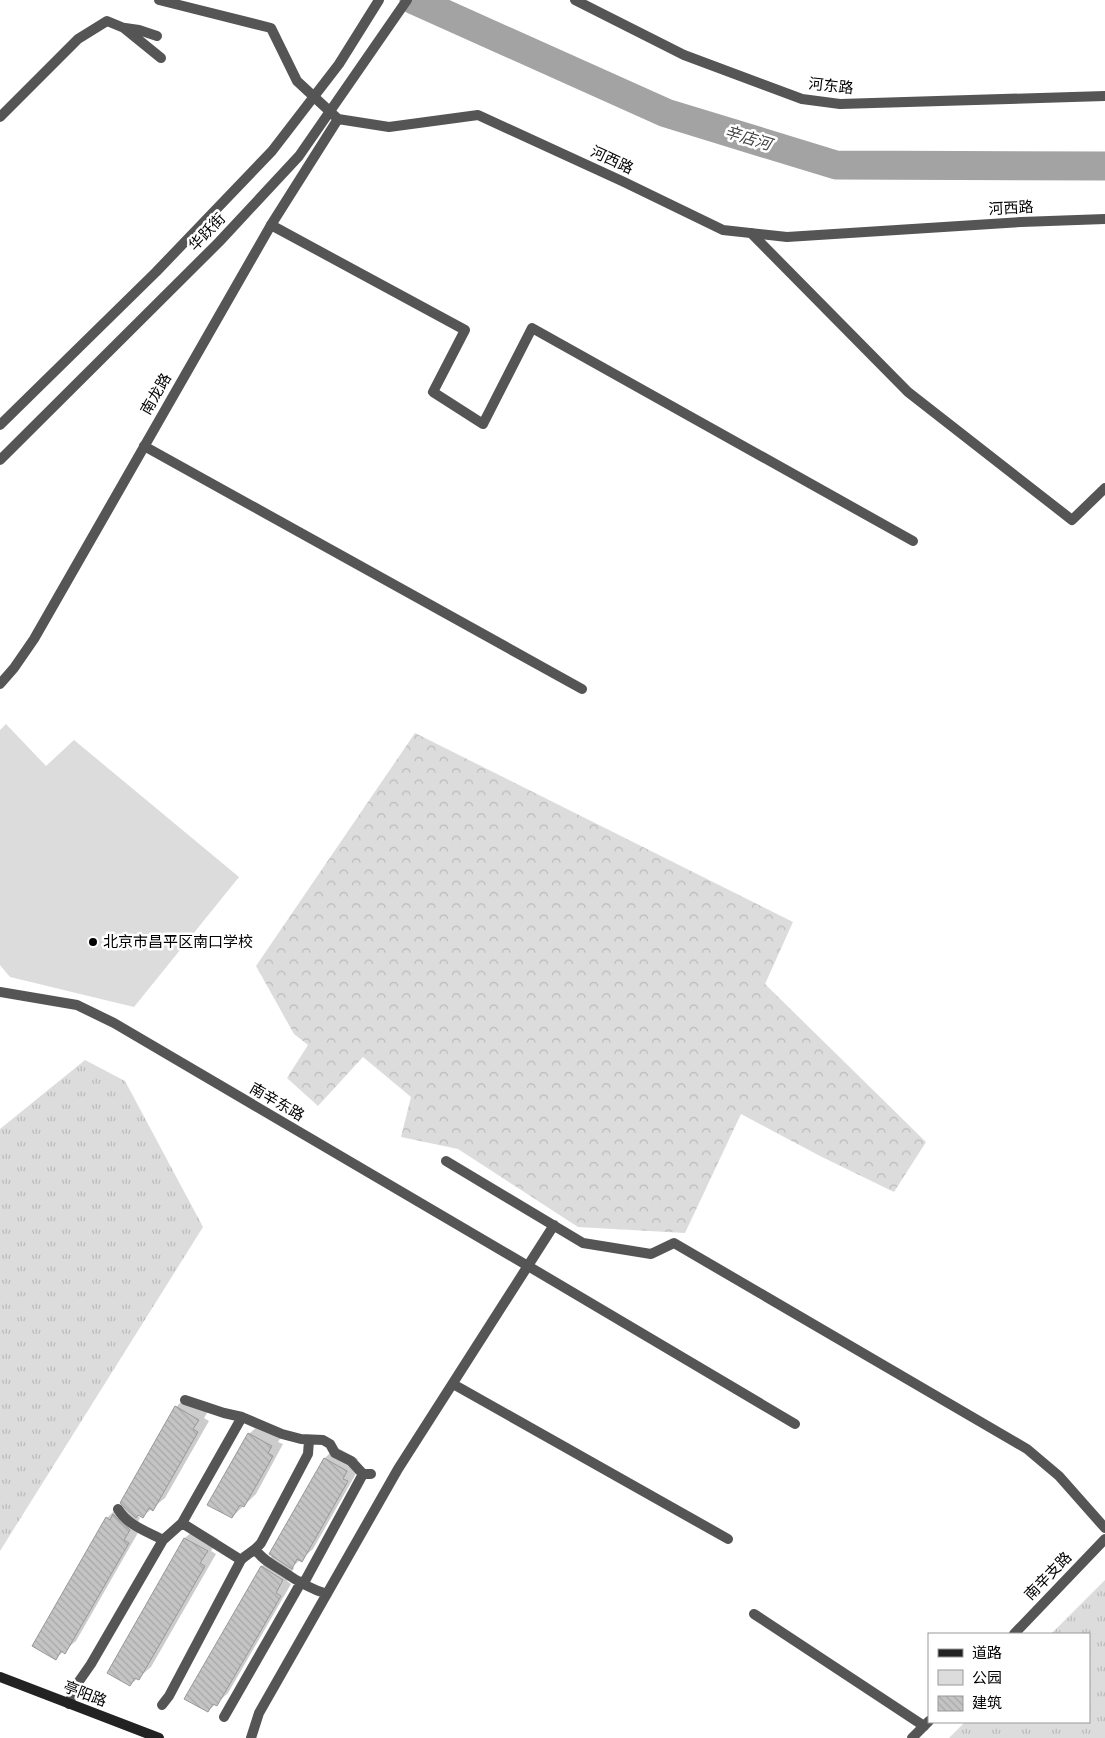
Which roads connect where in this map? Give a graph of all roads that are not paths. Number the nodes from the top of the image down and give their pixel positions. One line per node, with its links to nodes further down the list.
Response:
1 (159, 0): 9 (street)
2 (380, 0): 9 (street, 华跃街)
3 (407, 0): 10 (street, 华跃街)
4 (575, 0): 8 (street, 河东路)
5 (124, 28): 6 (street); 7 (street); 11 (street)
6 (157, 36)
7 (161, 58)
8 (1105, 96)
9 (314, 97): 10 (street); 15 (street, 华跃街)
10 (334, 116): 13 (street, 南龙路); 14 (street, 河西路); 17 (street, 华跃街)
11 (0, 117)
12 (1105, 219): 14 (street, 河西路)
13 (271, 225): 16 (street, 南龙路); 19 (street)
14 (750, 233): 18 (street)
15 (0, 424)
16 (144, 446): 20 (street, 南龙路); 21 (street)
17 (0, 460)
18 (1105, 488)
19 (913, 541)
20 (0, 684)
21 (582, 689)
22 (0, 992): 25 (street, 南辛东路)
23 (446, 1161): 24 (street)
24 (554, 1225): 25 (street); 33 (street)
25 (528, 1266): 26 (street); 29 (street, 南辛东路)
26 (453, 1384): 34 (street); 40 (street)
27 (185, 1400): 28 (street)
28 (242, 1417): 30 (street); 32 (street)
29 (795, 1424)
30 (309, 1440): 37 (street); 39 (street)
31 (118, 1509): 36 (street)
32 (182, 1522): 36 (street); 38 (street)
33 (1105, 1528)
34 (728, 1538)
35 (1105, 1539): 42 (street, 南辛支路)
36 (163, 1540): 44 (street)
37 (256, 1550): 38 (street); 39 (street)
38 (241, 1560): 45 (street)
39 (300, 1584): 40 (street); 46 (street)
40 (327, 1594): 49 (street)
41 (754, 1614): 47 (street)
42 (1015, 1633)
43 (0, 1677): 44 (main road, 亭阳路)
44 (69, 1704): 48 (main road, 亭阳路)
45 (162, 1705)
46 (224, 1717)
47 (927, 1724): 50 (street)
48 (159, 1738)
49 (251, 1738)
50 (912, 1738)

